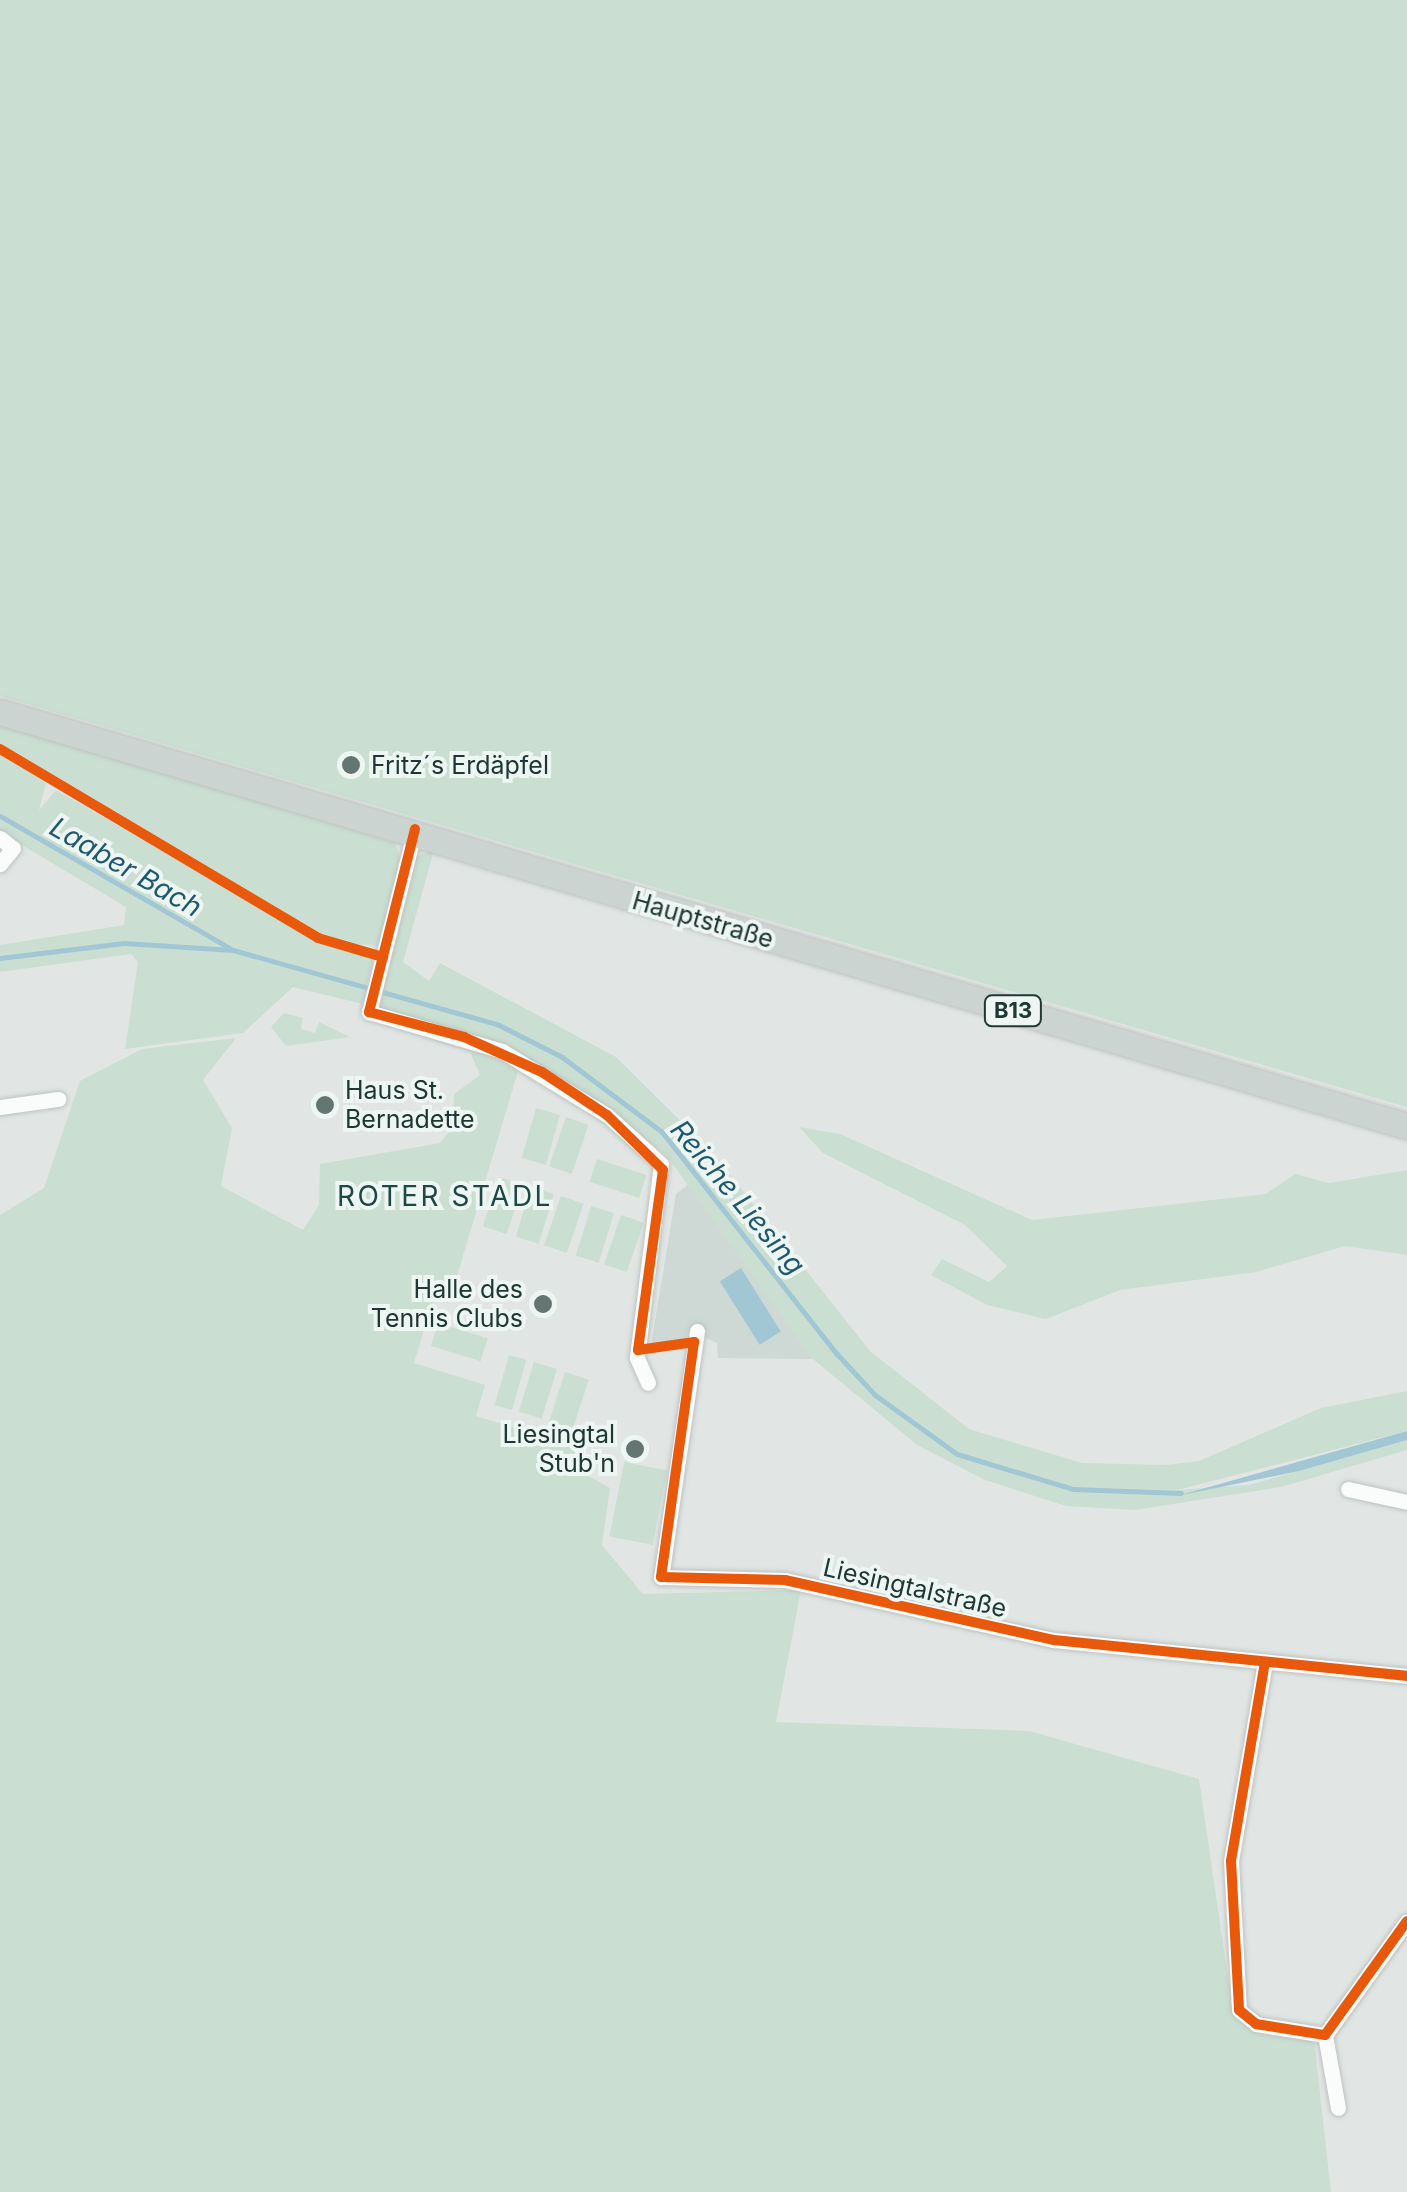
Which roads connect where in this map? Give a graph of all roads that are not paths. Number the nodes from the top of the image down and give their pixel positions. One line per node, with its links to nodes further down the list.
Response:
1 (0, 712): 2 (main road, Hauptstraße / B13)
2 (415, 829): 7 (main road, Hauptstraße / B13); 9 (street)
3 (0, 838): 4 (street)
4 (0, 864)
5 (58, 1098): 6 (street)
6 (0, 1107)
7 (1407, 1126)
8 (697, 1331): 12 (street, Liesingtalstraße)
9 (648, 1383)
10 (1348, 1488): 11 (street)
11 (1407, 1502)
12 (1266, 1662): 13 (street, Liesingtalstraße); 15 (street)
13 (1407, 1676)
14 (1407, 1921): 15 (street)
15 (1325, 2035): 16 (street)
16 (1338, 2108)

